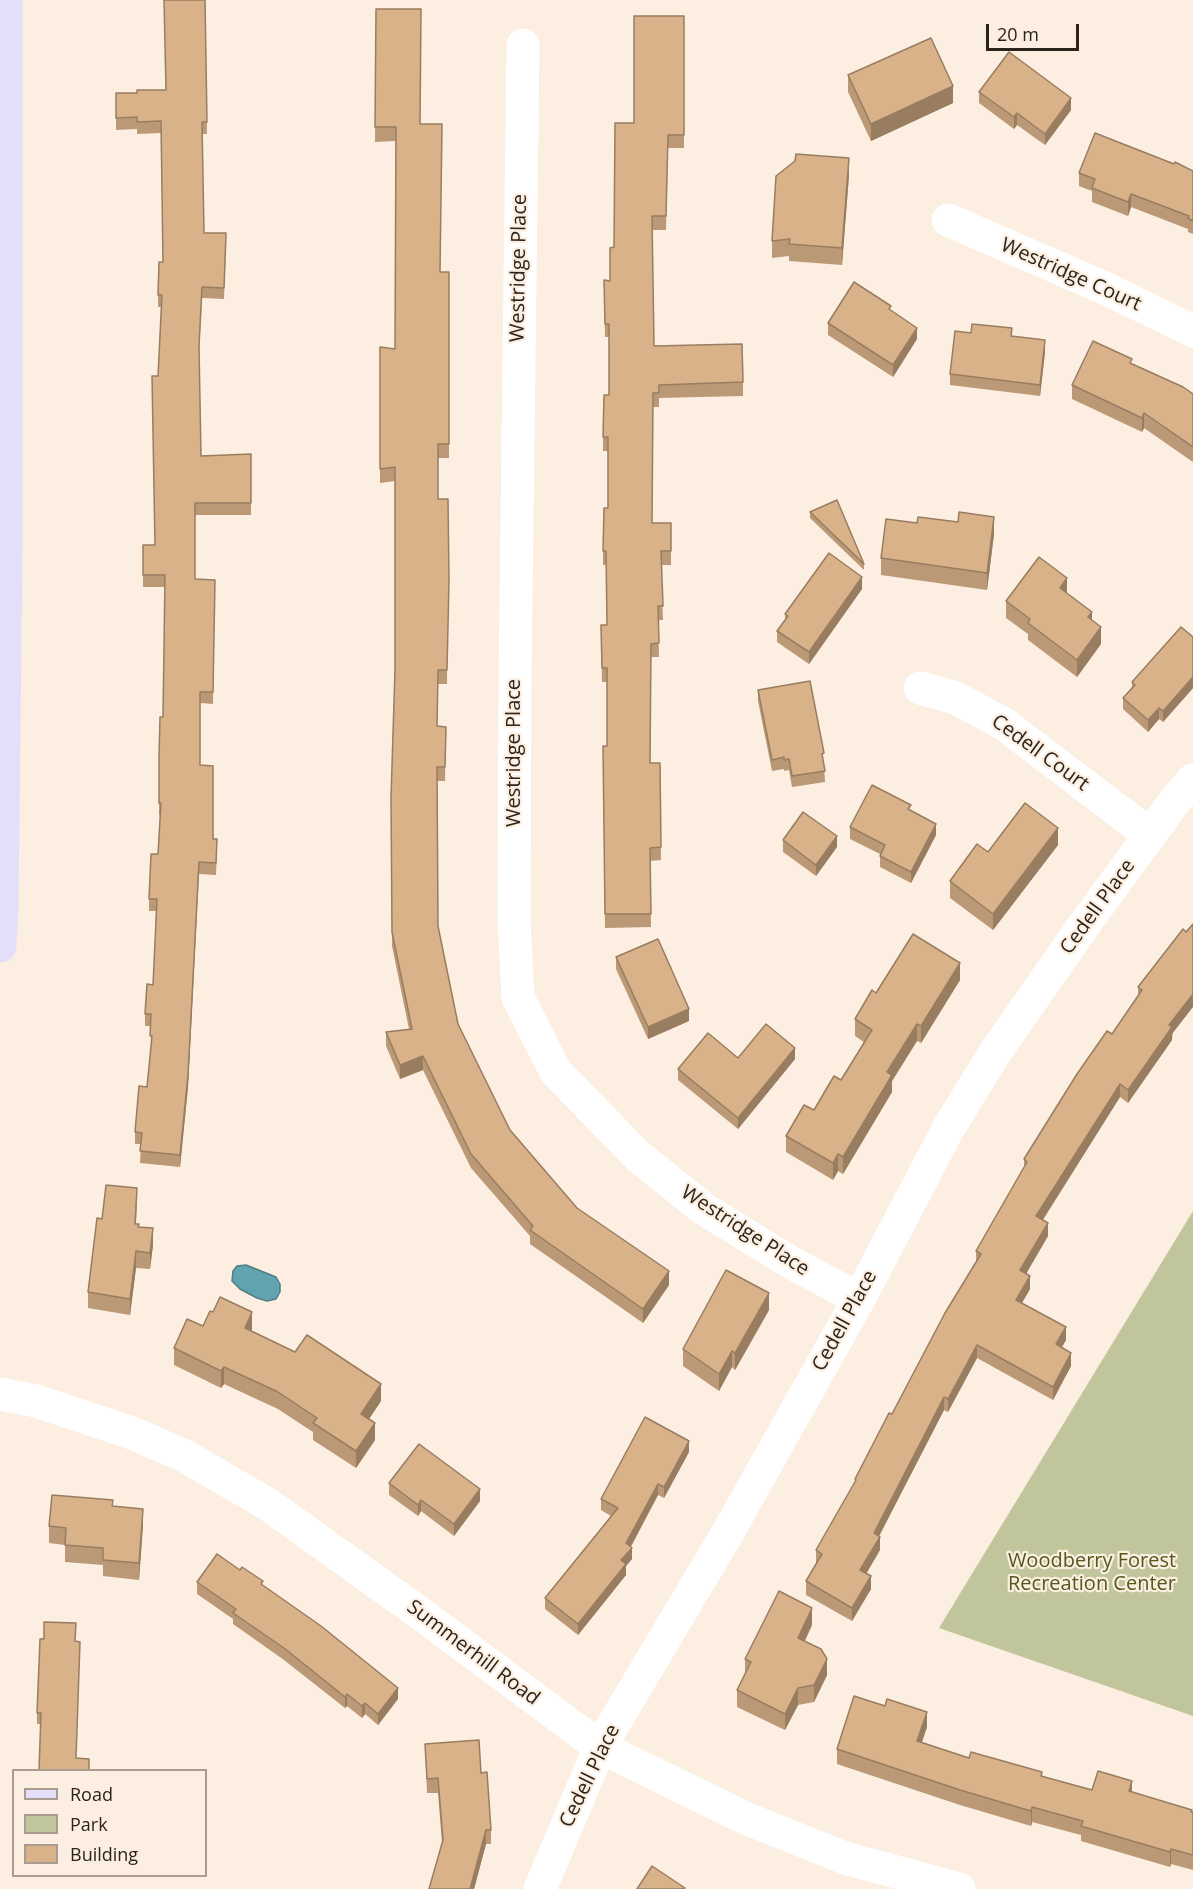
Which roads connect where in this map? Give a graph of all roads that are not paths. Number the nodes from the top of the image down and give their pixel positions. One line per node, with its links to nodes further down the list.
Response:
1 (6, 0): 8 (main road)
2 (523, 45): 9 (street, Westridge Place)
3 (948, 220): 4 (street, Westridge Court)
4 (1193, 332)
5 (920, 687): 7 (street, Cedell Court)
6 (1193, 780): 7 (street, Cedell Place)
7 (1150, 835): 9 (street, Cedell Place)
8 (0, 946)
9 (858, 1299): 11 (street, Cedell Place)
10 (0, 1394): 11 (street, Summerhill Road)
11 (600, 1747): 12 (street, Cedell Place); 13 (street, Summerhill Road)
12 (540, 1889)
13 (960, 1889)

